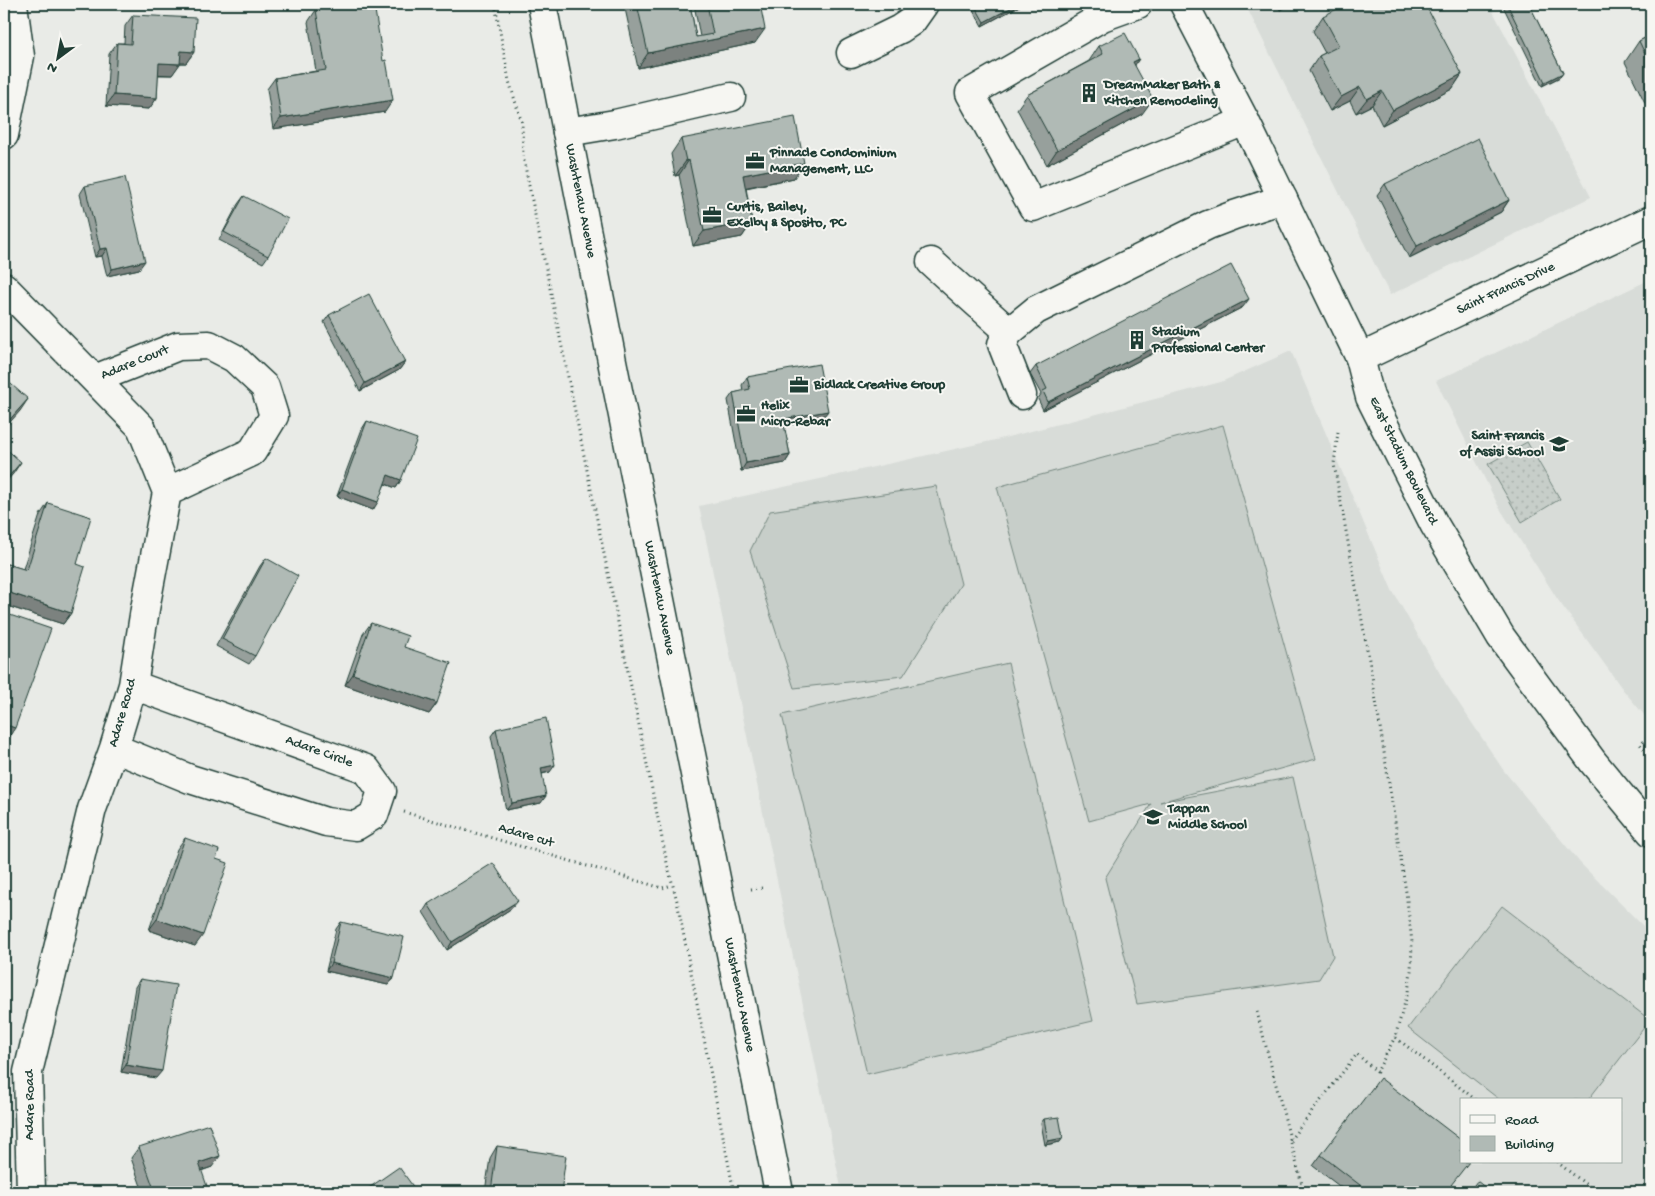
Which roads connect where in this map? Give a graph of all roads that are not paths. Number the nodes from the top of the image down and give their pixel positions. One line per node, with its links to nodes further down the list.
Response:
1 (13, 4): 10 (street)
2 (542, 4): 9 (street, Washtenaw Avenue)
3 (924, 4): 6 (street)
4 (1138, 4): 8 (street)
5 (1184, 4): 8 (street, East Stadium Boulevard)
6 (851, 53)
7 (731, 97): 9 (street)
8 (1245, 121): 11 (street, East Stadium Boulevard)
9 (567, 132): 24 (street, Washtenaw Avenue)
10 (4, 135)
11 (1283, 199): 15 (street); 16 (street, East Stadium Boulevard)
12 (1651, 220): 16 (street, Saint Francis Drive)
13 (931, 262): 15 (street)
14 (4, 287): 17 (street)
15 (1009, 332): 18 (street)
16 (1360, 358): 22 (street, East Stadium Boulevard)
17 (95, 379): 19 (street); 19 (street, Adare Court)
18 (1022, 395)
19 (167, 492): 20 (street, Adare Road)
20 (133, 685): 21 (street, Adare Road); 21 (street, Adare Circle)
21 (114, 748): 23 (street, Adare Road)
22 (1651, 832)
23 (31, 1192)
24 (779, 1192)

